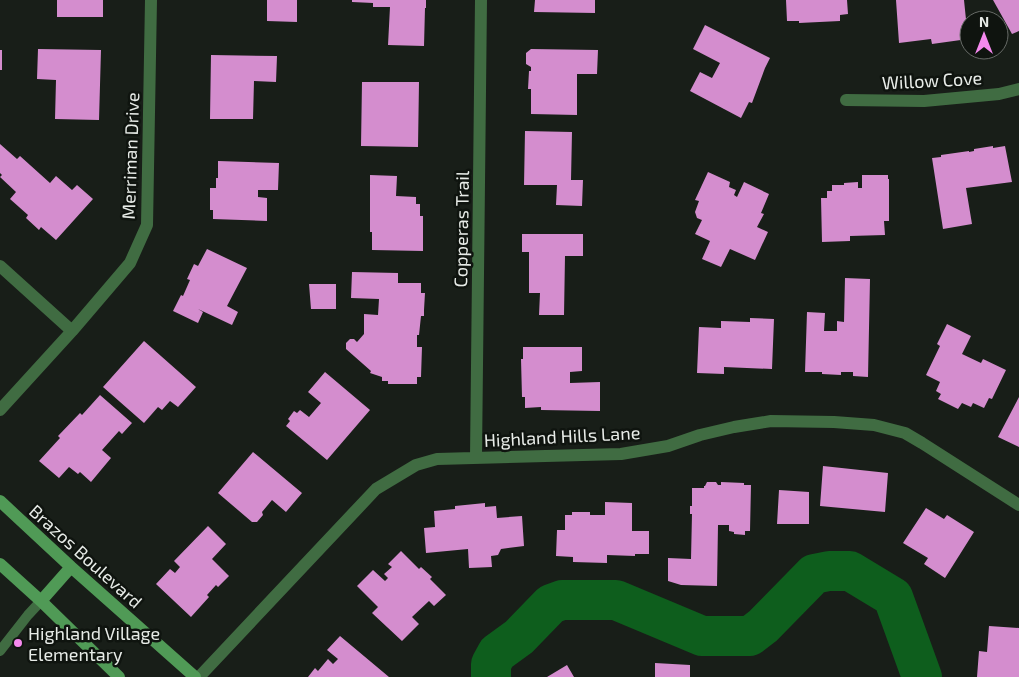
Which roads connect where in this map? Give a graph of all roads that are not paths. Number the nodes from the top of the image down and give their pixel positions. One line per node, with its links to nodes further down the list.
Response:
1 (151, 0): 6 (street, Merriman Drive)
2 (481, 0): 8 (street, Copperas Trail)
3 (1019, 89): 4 (street, Willow Cove)
4 (846, 100)
5 (0, 266): 6 (street)
6 (72, 331): 7 (street, Merriman Drive)
7 (0, 410)
8 (476, 457): 10 (street, Highland Hills Lane); 17 (street, Highland Hills Lane)
9 (0, 501): 12 (main road, Brazos Boulevard)
10 (1019, 505)
11 (0, 564): 13 (main road)
12 (71, 567): 13 (main road); 16 (main road, Brazos Boulevard)
13 (41, 601): 14 (lane); 15 (main road)
14 (0, 651)
15 (119, 677)
16 (195, 677)
17 (199, 677)

